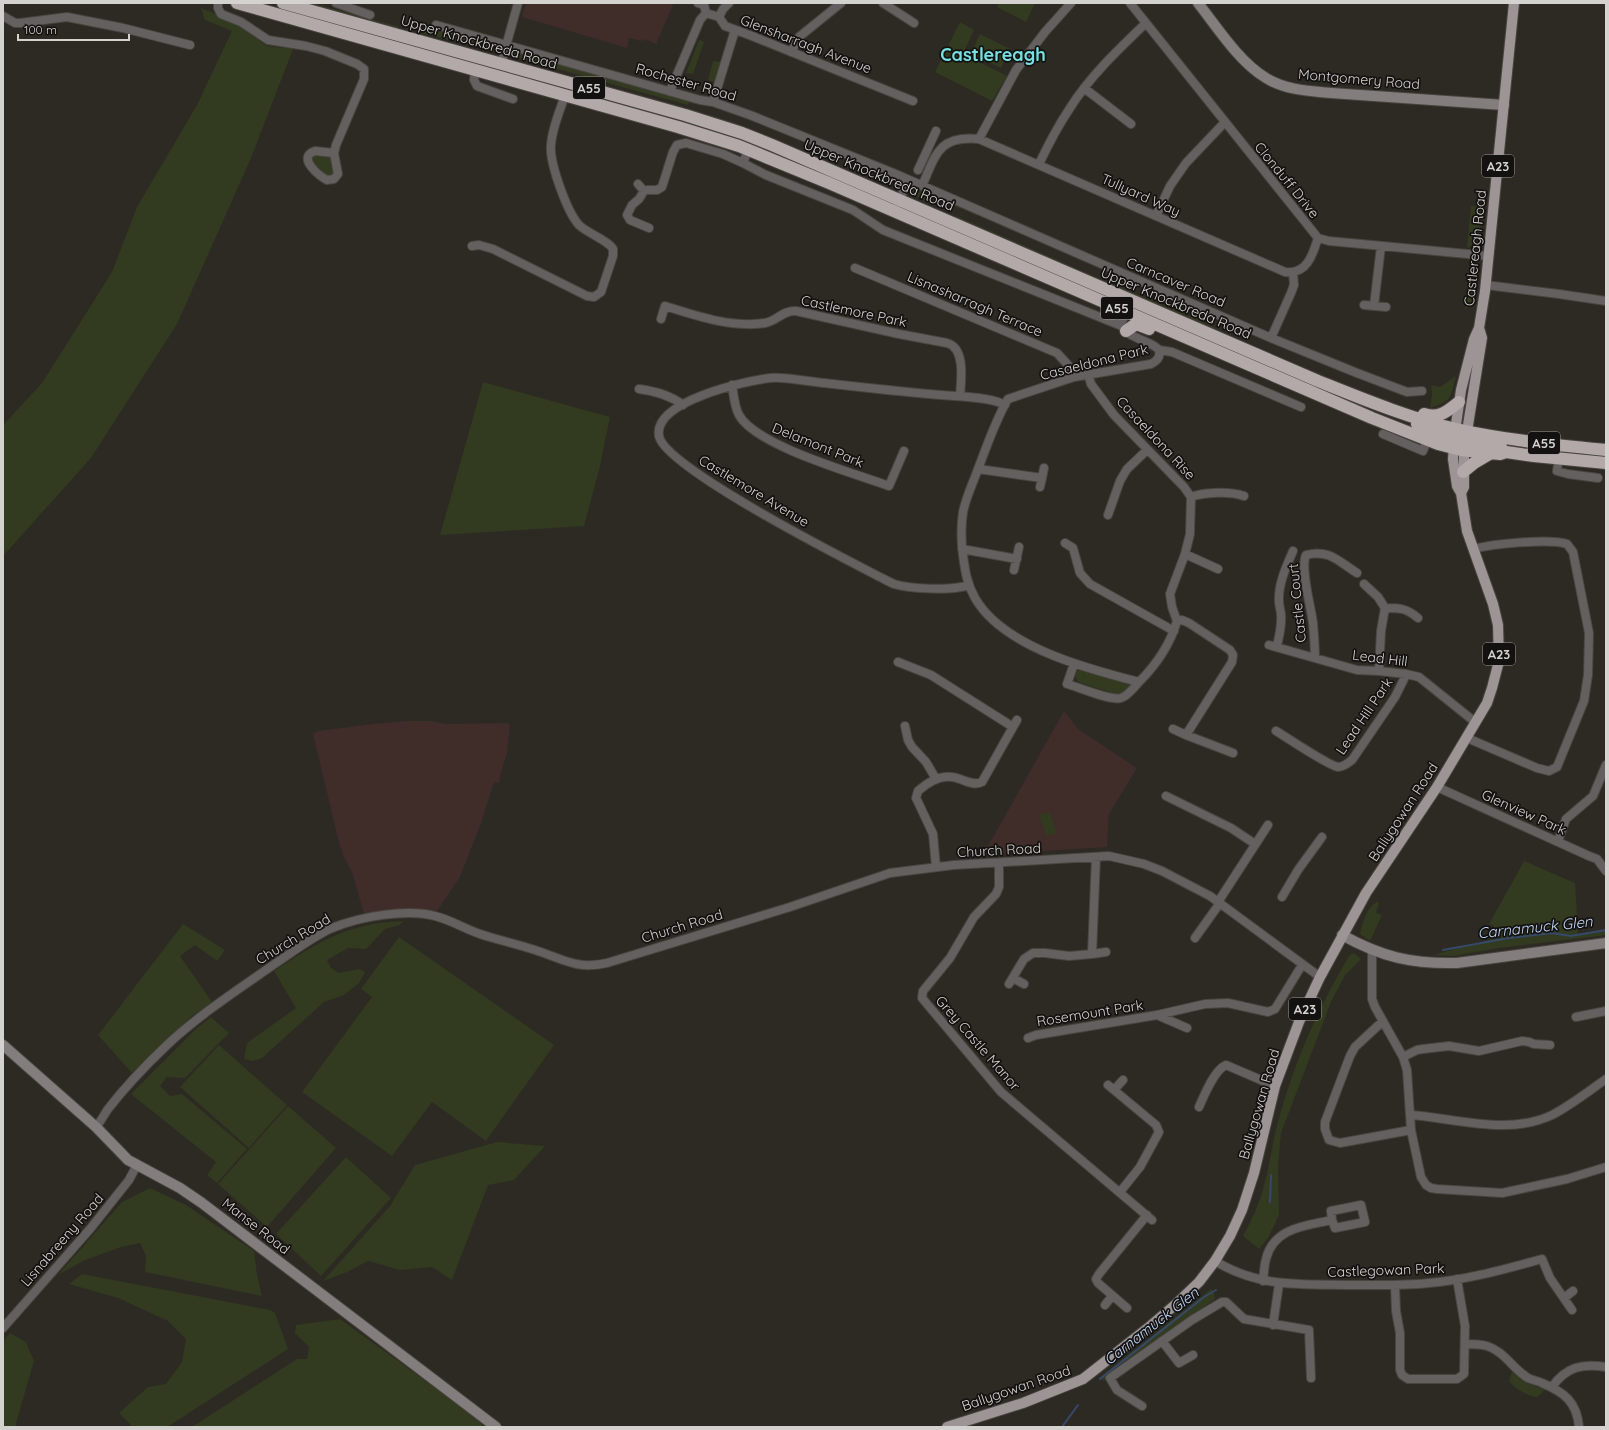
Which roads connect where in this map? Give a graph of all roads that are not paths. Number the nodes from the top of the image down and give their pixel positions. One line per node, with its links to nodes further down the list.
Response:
1 (218, 3): 38 (street)
2 (237, 3): 25 (highway, Upper Knockbreda Road / A55)
3 (283, 3): 24 (highway, Upper Knockbreda Road / A55)
4 (518, 3): 24 (street)
5 (698, 3): 14 (street)
6 (729, 3): 17 (street)
7 (841, 3): 23 (street)
8 (883, 3): 18 (street)
9 (1071, 3): 36 (street)
10 (1130, 3): 19 (street, Clonduff Drive)
11 (1198, 3): 32 (street, Montgomery Road)
12 (1514, 3): 32 (main road, Castlereagh Road / A23)
13 (340, 4): 15 (street)
14 (706, 13): 17 (street, Glensharragh Avenue); 27 (street)
15 (370, 15)
16 (3, 16): 22 (street)
17 (719, 17): 21 (street, Glensharragh Avenue)
18 (914, 23)
19 (1146, 23): 26 (street); 33 (street, Clonduff Drive)
20 (436, 25): 24 (street, Rochester Road)
21 (735, 30): 23 (street, Glensharragh Avenue); 31 (street)
22 (190, 45)
23 (791, 52): 30 (street, Glensharragh Avenue)
24 (503, 54): 27 (street, Rochester Road); 46 (highway, Upper Knockbreda Road / A55)
25 (475, 70): 28 (highway, Upper Knockbreda Road / A55); 29 (street, Upper Knockbreda Road)
26 (1084, 88): 34 (street); 42 (street)
27 (670, 91): 31 (street, Rochester Road)
28 (565, 95): 37 (highway, Upper Knockbreda Road / A55); 52 (street)
29 (513, 99)
30 (913, 101)
31 (713, 102): 46 (street, Rochester Road)
32 (1504, 105): 54 (main road, Castlereagh Road / A23)
33 (1225, 122): 49 (street); 51 (street, Clonduff Drive)
34 (1131, 124)
35 (936, 130): 39 (street)
36 (979, 139): 40 (street); 42 (street, Tullyard Way)
37 (748, 150): 41 (street); 48 (highway, Upper Knockbreda Road / A55)
38 (334, 153)
39 (924, 156): 40 (street); 43 (street)
40 (933, 161): 45 (street)
41 (743, 163): 47 (street); 66 (street)
42 (1039, 164): 49 (street, Tullyard Way)
43 (918, 170)
44 (638, 184): 47 (street)
45 (922, 186): 46 (street, Rochester Road); 67 (street, Carncaver Road)
46 (904, 190): 48 (street); 58 (highway, Upper Knockbreda Road / A55)
47 (644, 191): 50 (street)
48 (894, 212): 63 (highway, Upper Knockbreda Road / A55)
49 (1156, 216): 56 (street, Tullyard Way)
50 (649, 228)
51 (1318, 238): 53 (street, Clonduff Drive); 56 (street)
52 (472, 246)
53 (1381, 246): 54 (street, Clonduff Drive); 61 (street)
54 (1489, 256): 57 (main road, Castlereagh Road / A23)
55 (855, 268): 72 (street, Lisnasharragh Terrace)
56 (1293, 272): 67 (street)
57 (1486, 285): 59 (street); 65 (main road, Castlereagh Road / A23)
58 (1132, 300): 63 (street); 69 (highway, Upper Knockbreda Road / A55)
59 (1606, 301)
60 (1364, 305): 61 (street)
61 (1374, 306): 62 (street)
62 (1386, 307)
63 (1126, 312): 66 (street); 70 (highway, Upper Knockbreda Road / A55)
64 (661, 319): 76 (street, Castlemore Park)
65 (1479, 328): 77 (main road, Castlereagh Road / A23); 83 (main road, Castlereagh Road / A23)
66 (1124, 329): 68 (street); 70 (highway)
67 (1271, 338): 75 (street, Carncaver Road)
68 (1159, 350): 71 (street, Casaeldona Park); 81 (street)
69 (1261, 356): 77 (highway); 78 (highway, Upper Knockbreda Road / A55)
70 (1257, 368): 84 (highway, Upper Knockbreda Road / A55)
71 (1088, 374): 72 (street, Casaeldona Park); 85 (street, Casaeldona Rise)
72 (1074, 377): 80 (street, Casaeldona Park)
73 (732, 385): 76 (street, Castlemore Avenue); 79 (street, Castlemore Avenue); 87 (street, Delamont Park)
74 (639, 389): 79 (street)
75 (1422, 391)
76 (960, 396): 80 (street, Castlemore Avenue)
77 (1459, 402): 83 (main road, Castlereagh Road / A23)
78 (1375, 403): 83 (highway, Upper Knockbreda Road / A55); 83 (highway)
79 (683, 404): 113 (street, Castlemore Avenue)
80 (1004, 405): 93 (street)
81 (1301, 407)
82 (1383, 434): 84 (street)
83 (1458, 438): 84 (highway, Upper Knockbreda Road / A55); 86 (highway, A55); 88 (highway); 89 (highway, A55); 94 (main road, Ballygowan Road / A23); 98 (main road, Ballygowan Road / A23)
84 (1427, 440)
85 (1147, 450): 100 (street, Casaeldona Rise); 101 (street)
86 (1606, 450)
87 (904, 451)
88 (1506, 452): 89 (highway, A55); 90 (highway, A55)
89 (1491, 453): 94 (highway)
90 (1559, 458): 91 (highway, A55); 96 (street)
91 (1606, 463)
92 (1044, 468): 95 (street)
93 (978, 469): 95 (street); 104 (street)
94 (1463, 472): 98 (main road, Ballygowan Road / A23)
95 (1042, 478): 97 (street)
96 (1598, 478)
97 (1040, 487)
98 (1461, 493): 105 (main road, Ballygowan Road / A23)
99 (1244, 496): 100 (street)
100 (1191, 497): 107 (street, Casaeldona Rise)
101 (1108, 515)
102 (1065, 543): 117 (street)
103 (1019, 547): 108 (street)
104 (962, 549): 108 (street); 113 (street)
105 (1473, 549): 124 (main road, Ballygowan Road / A23); 129 (street)
106 (1293, 551): 118 (street, Lead Hill)
107 (1185, 554): 109 (street); 116 (street, Casaeldona Rise)
108 (1017, 559): 110 (street)
109 (1218, 569)
110 (1014, 570)
111 (1357, 574): 118 (street, Castle Court)
112 (1364, 584): 114 (street)
113 (969, 585): 120 (street)
114 (1385, 608): 115 (street); 121 (street)
115 (1418, 618)
116 (1177, 621): 117 (street); 128 (street)
117 (1174, 631): 123 (street)
118 (1315, 658): 121 (street, Lead Hill)
119 (898, 662): 132 (street)
120 (1074, 664): 123 (street); 123 (street)
121 (1379, 671): 122 (street, Lead Hill)
122 (1406, 674): 124 (street, Lead Hill); 127 (street, Lead Hill Park)
123 (1139, 682)
124 (1475, 722): 129 (main road, Ballygowan Road / A23)
125 (905, 726): 132 (street)
126 (1173, 729): 128 (street)
127 (1276, 731)
128 (1186, 735): 130 (street)
129 (1466, 738): 133 (main road, Ballygowan Road / A23)
130 (1233, 753)
131 (1606, 765): 137 (street)
132 (936, 779): 142 (street)
133 (1437, 787): 137 (street, Glenview Park); 146 (main road, Ballygowan Road / A23)
134 (1166, 796): 138 (street)
135 (1268, 824): 138 (street)
136 (1322, 837): 144 (street)
137 (1558, 841): 141 (street, Glenview Park)
138 (1255, 844): 145 (street)
139 (1096, 857): 140 (street, Church Road); 145 (street, Church Road); 151 (street)
140 (999, 863): 142 (street, Church Road); 173 (street, Grey Castle Manor)
141 (1603, 863): 143 (street, Glenview Park)
142 (936, 867): 169 (street, Church Road)
143 (1606, 871)
144 (1282, 897)
145 (1219, 902): 147 (street); 152 (street, Church Road)
146 (1342, 935): 149 (street); 153 (main road, Ballygowan Road / A23)
147 (1196, 938)
148 (1606, 943): 149 (street)
149 (1372, 950): 158 (street)
150 (1106, 952): 151 (street)
151 (1092, 954): 154 (street)
152 (1302, 965): 153 (street, Church Road); 156 (street, Rosemount Park)
153 (1320, 978): 166 (main road, Ballygowan Road / A23)
154 (1024, 984)
155 (1606, 1011): 157 (street)
156 (1157, 1016): 159 (street, Rosemount Park); 160 (street, Rosemount Park)
157 (1576, 1016)
158 (1383, 1021): 163 (street); 170 (street)
159 (1188, 1028)
160 (1028, 1038)
161 (3, 1045): 169 (street, Manse Road)
162 (1550, 1045): 163 (street)
163 (1403, 1056): 168 (street)
164 (1606, 1079): 168 (street)
165 (1122, 1080): 173 (street)
166 (1275, 1086): 167 (street); 175 (main road, Ballygowan Road / A23)
167 (1199, 1107)
168 (1410, 1115): 170 (street)
169 (96, 1127): 171 (street, Manse Road)
170 (1411, 1130): 172 (street)
171 (137, 1165): 187 (street, Lisnabreeny Road); 195 (street, Manse Road)
172 (1606, 1168)
173 (1120, 1192): 181 (street, Grey Castle Manor)
174 (1332, 1220): 177 (street)
175 (1215, 1261): 177 (street, Castlegowan Park); 196 (main road, Ballygowan Road / A23)
176 (1457, 1279): 179 (street, Castlegowan Park); 182 (street, Castlegowan Park); 189 (street)
177 (1263, 1281): 178 (street, Castlegowan Park)
178 (1279, 1284): 179 (street, Castlegowan Park); 186 (street)
179 (1395, 1285): 189 (street)
180 (1573, 1292): 182 (street)
181 (1112, 1296): 183 (street); 184 (street)
182 (1564, 1298): 185 (street, Castlegowan Park)
183 (1104, 1305)
184 (1126, 1308)
185 (1572, 1310)
186 (1273, 1325): 188 (street); 192 (street)
187 (3, 1328)
188 (1162, 1341): 190 (street); 194 (street)
189 (1465, 1344): 193 (street)
190 (1193, 1355)
191 (1606, 1367): 193 (street)
192 (1311, 1378)
193 (1552, 1387): 197 (street)
194 (1142, 1406)
195 (496, 1427)
196 (947, 1427)
197 (1579, 1427)

